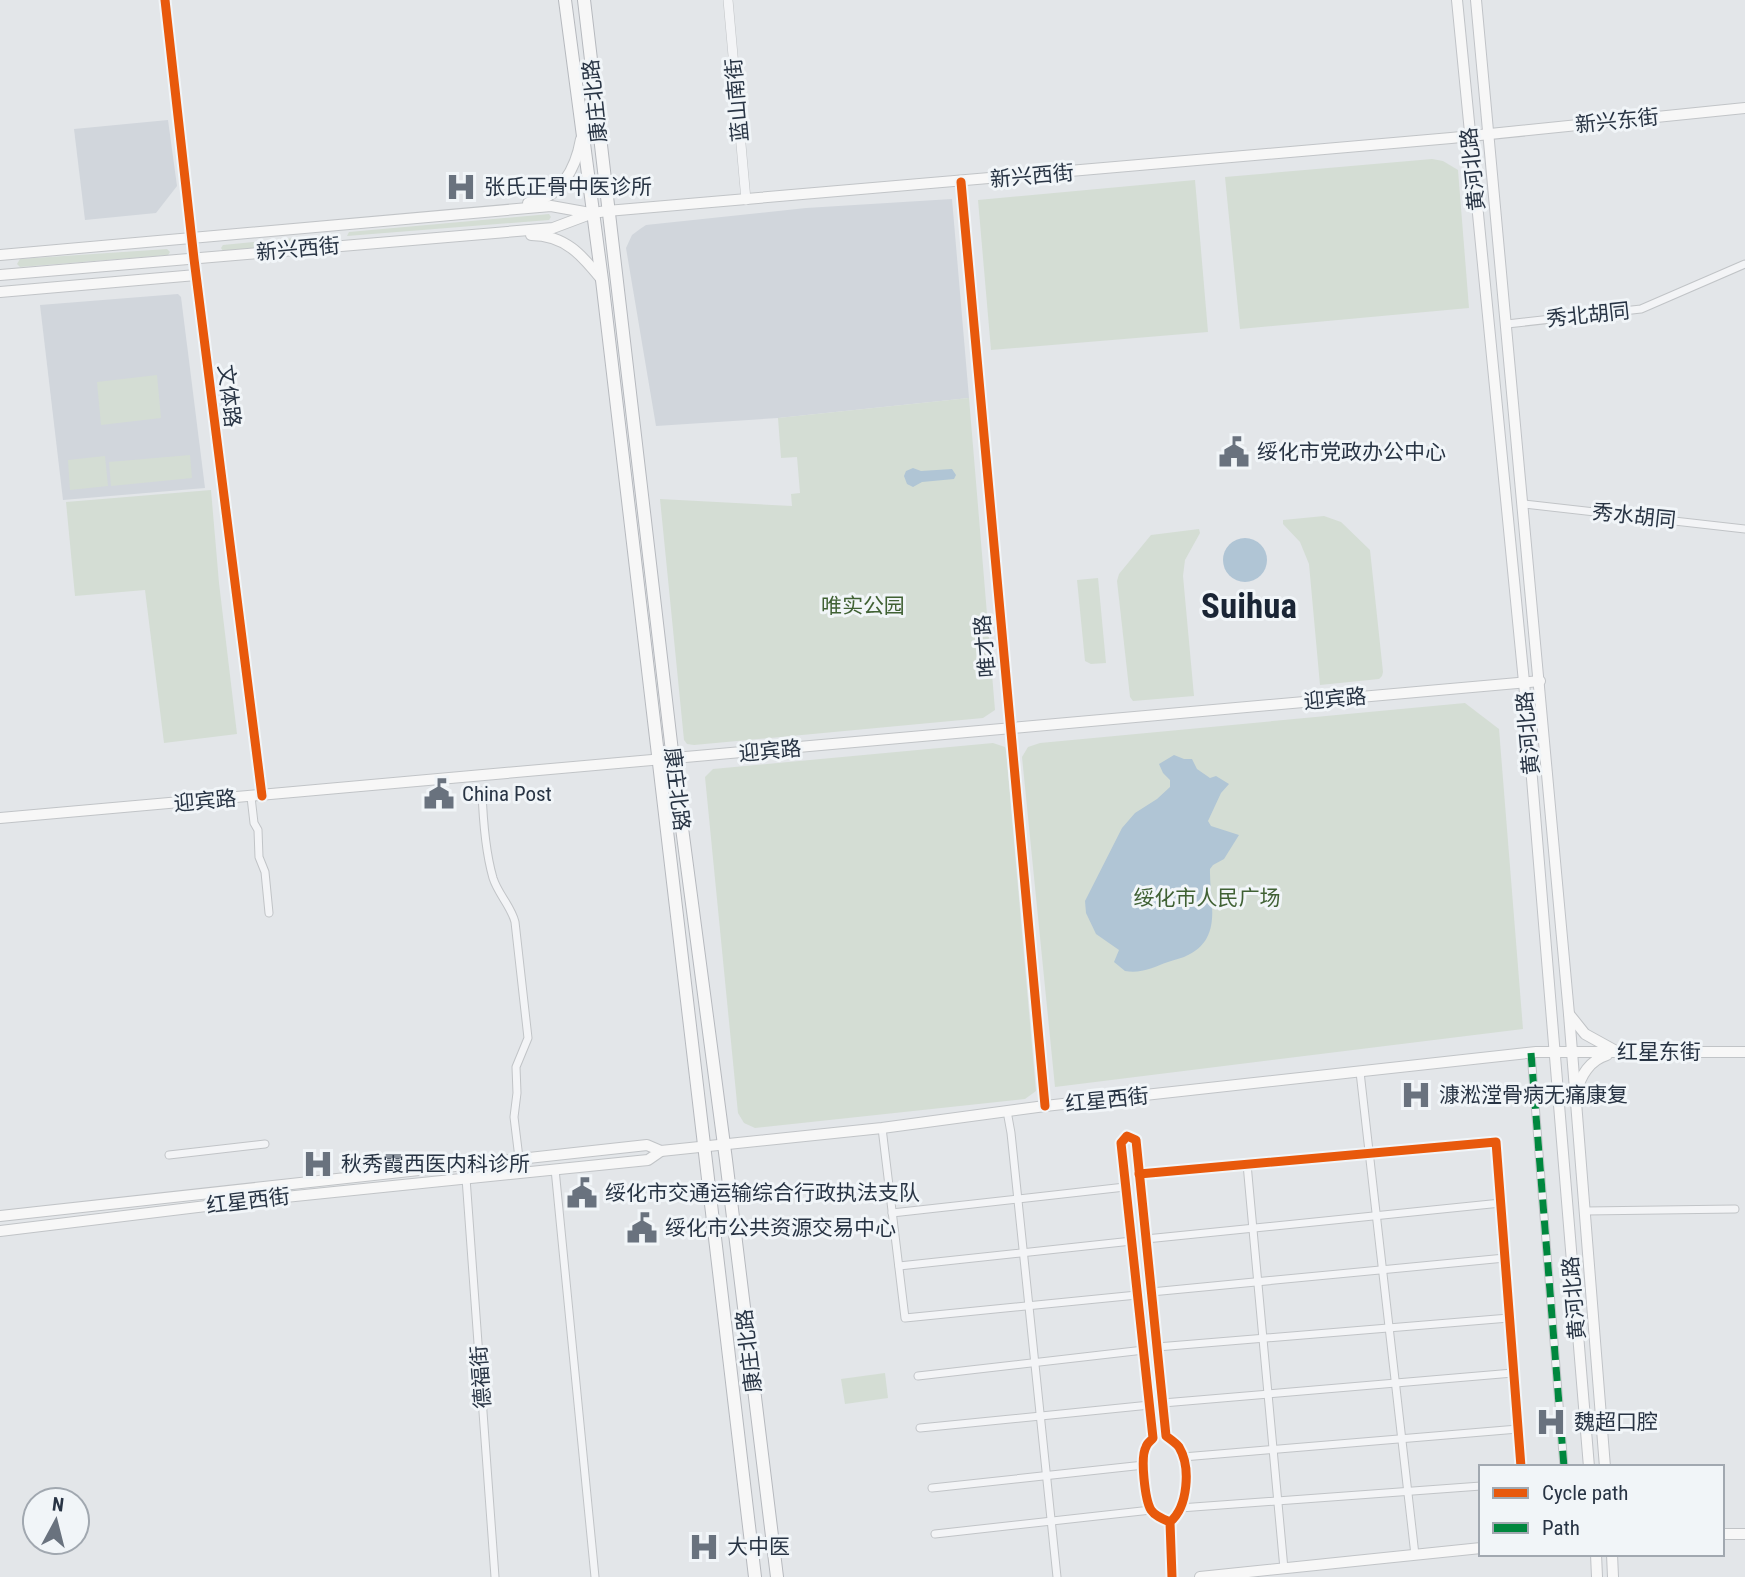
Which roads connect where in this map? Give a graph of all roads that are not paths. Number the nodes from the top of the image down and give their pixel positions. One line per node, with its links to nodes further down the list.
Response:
1 (165, 0): 18 (street, 文体路)
2 (565, 0): 8 (highway, 康庄北路)
3 (584, 0): 13 (highway, 康庄北路)
4 (728, 0): 12 (street, 蓝山南街)
5 (1457, 0): 10 (main road, 黄河北路)
6 (1476, 0): 9 (main road, 黄河北路)
7 (1745, 108): 9 (main road, 新兴东街)
8 (582, 133): 14 (highway, 康庄北路); 15 (main road)
9 (1488, 134): 10 (main road, 新兴东街); 27 (main road, 黄河北路)
10 (1470, 136): 11 (main road, 新兴西街); 31 (main road, 黄河北路)
11 (961, 182): 12 (main road, 新兴西街); 32 (street, 唯才路)
12 (746, 200): 13 (main road, 新兴西街)
13 (607, 211): 14 (main road, 新兴西街); 33 (highway, 康庄北路)
14 (593, 213): 15 (main road, 新兴西街); 17 (main road, 新兴西街); 25 (highway, 康庄北路)
15 (459, 215): 16 (main road, 新兴西街)
16 (337, 225): 18 (main road, 新兴西街); 19 (main road)
17 (462, 234): 19 (main road, 新兴西街); 25 (main road)
18 (192, 238): 20 (main road, 新兴西街); 21 (street, 文体路)
19 (339, 245): 21 (main road, 新兴西街)
20 (4, 254): 23 (main road)
21 (194, 259): 23 (main road, 新兴西街); 24 (street, 文体路)
22 (1745, 264): 27 (street, 秀北胡同)
23 (5, 274)
24 (196, 275): 26 (main road); 36 (street, 文体路)
25 (602, 280): 34 (highway, 康庄北路)
26 (0, 292)
27 (1507, 324): 28 (main road, 黄河北路)
28 (1524, 504): 29 (street, 秀水胡同); 30 (main road, 黄河北路)
29 (1745, 529)
30 (1540, 681): 31 (main road, 迎宾路); 39 (main road, 黄河北路)
31 (1524, 682): 32 (main road, 迎宾路); 40 (main road, 黄河北路)
32 (1010, 730): 33 (main road, 迎宾路); 47 (street, 唯才路)
33 (673, 760): 34 (main road, 迎宾路); 51 (highway, 康庄北路)
34 (659, 761): 36 (main road, 迎宾路); 52 (highway, 康庄北路)
35 (482, 791): 56 (street)
36 (256, 796): 37 (main road, 迎宾路); 38 (street)
37 (0, 818)
38 (269, 913)
39 (1569, 1014): 41 (main road, 黄河北路); 42 (main road)
40 (1555, 1052): 41 (main road, 红星东街); 44 (main road, 红星西街); 107 (main road, 黄河北路)
41 (1572, 1052): 42 (main road, 红星东街); 46 (main road, 黄河北路)
42 (1623, 1052): 43 (main road, 红星东街); 46 (main road)
43 (1745, 1052)
44 (1531, 1053): 45 (main road, 红星西街); 106 (street)
45 (1360, 1072): 47 (main road, 红星西街); 54 (street)
46 (1576, 1098): 69 (main road, 黄河北路)
47 (1045, 1106): 48 (main road, 红星西街)
48 (1007, 1111): 49 (main road, 红星西街); 65 (street)
49 (882, 1128): 51 (main road, 红星西街); 70 (street)
50 (265, 1144): 55 (street)
51 (724, 1145): 52 (main road, 红星西街); 129 (highway, 康庄北路)
52 (705, 1147): 53 (main road, 红星西街); 128 (highway, 康庄北路)
53 (661, 1151): 56 (main road, 红星西街); 59 (main road, 红星西街)
54 (1370, 1153): 58 (street); 66 (street); 72 (street)
55 (169, 1155)
56 (519, 1158): 57 (main road, 红星西街)
57 (464, 1164): 61 (main road); 62 (main road, 红星西街)
58 (1247, 1164): 60 (street); 74 (street)
59 (555, 1169): 61 (main road, 红星西街); 127 (street)
60 (1139, 1174): 63 (street); 76 (street)
61 (466, 1178): 64 (main road, 红星西街); 126 (street, 德福街)
62 (264, 1186): 64 (main road); 67 (main road, 红星西街)
63 (1125, 1187): 65 (street); 77 (street)
64 (266, 1199): 73 (main road, 红星西街)
65 (1018, 1199): 70 (street); 78 (street)
66 (1501, 1203): 72 (street); 79 (street)
67 (61, 1209): 71 (main road, 红星西街); 73 (main road)
68 (1735, 1209): 69 (street)
69 (1586, 1211): 108 (main road, 黄河北路)
70 (892, 1213): 80 (street)
71 (0, 1216)
72 (1377, 1216): 74 (street); 81 (street)
73 (63, 1223): 75 (main road, 红星西街)
74 (1252, 1228): 76 (street); 82 (street)
75 (0, 1231)
76 (1146, 1239): 83 (street)
77 (1132, 1241): 78 (street); 84 (street)
78 (1023, 1253): 80 (street); 85 (street)
79 (1505, 1258): 81 (street); 86 (street)
80 (899, 1266): 85 (street)
81 (1383, 1270): 82 (street); 87 (street)
82 (1258, 1282): 83 (street); 88 (street)
83 (1151, 1292): 89 (street)
84 (1138, 1295): 85 (street); 90 (street)
85 (1028, 1305): 91 (street)
86 (1509, 1318): 87 (street); 92 (street)
87 (1389, 1328): 88 (street); 94 (street)
88 (1262, 1339): 89 (street); 95 (street)
89 (1157, 1348): 96 (street)
90 (1144, 1350): 91 (street); 97 (street)
91 (1035, 1363): 93 (street); 98 (street)
92 (1513, 1373): 94 (street); 100 (street)
93 (918, 1376)
94 (1396, 1384): 95 (street); 101 (street)
95 (1268, 1394): 96 (street); 102 (street)
96 (1163, 1403): 103 (street)
97 (1150, 1405): 98 (street); 104 (street)
98 (1040, 1416): 99 (street); 109 (street)
99 (920, 1428)
100 (1518, 1429): 101 (street); 105 (street)
101 (1402, 1439): 102 (street); 112 (street)
102 (1275, 1451): 103 (street); 113 (street)
103 (1183, 1457): 114 (street)
104 (1144, 1465): 109 (street); 115 (street)
105 (1521, 1465)
106 (1564, 1465)
107 (1589, 1465)
108 (1605, 1465)
109 (1046, 1476): 111 (street); 116 (street)
110 (1479, 1486): 112 (street)
111 (932, 1488)
112 (1408, 1491): 113 (street); 122 (street)
113 (1279, 1501): 114 (street); 125 (street)
114 (1180, 1508): 117 (street)
115 (1151, 1510): 116 (street); 117 (street)
116 (1051, 1521): 118 (street); 130 (street)
117 (1170, 1522): 131 (street)
118 (935, 1534)
119 (1724, 1534): 120 (main road)
120 (1745, 1534)
121 (1479, 1548): 122 (main road)
122 (1415, 1555): 125 (main road)
123 (1596, 1556): 133 (main road)
124 (1612, 1556): 134 (main road)
125 (1284, 1569): 132 (main road)
126 (495, 1577)
127 (595, 1577)
128 (755, 1577)
129 (777, 1577)
130 (1057, 1577)
131 (1172, 1577)
132 (1200, 1577)
133 (1597, 1577)
134 (1614, 1577)

